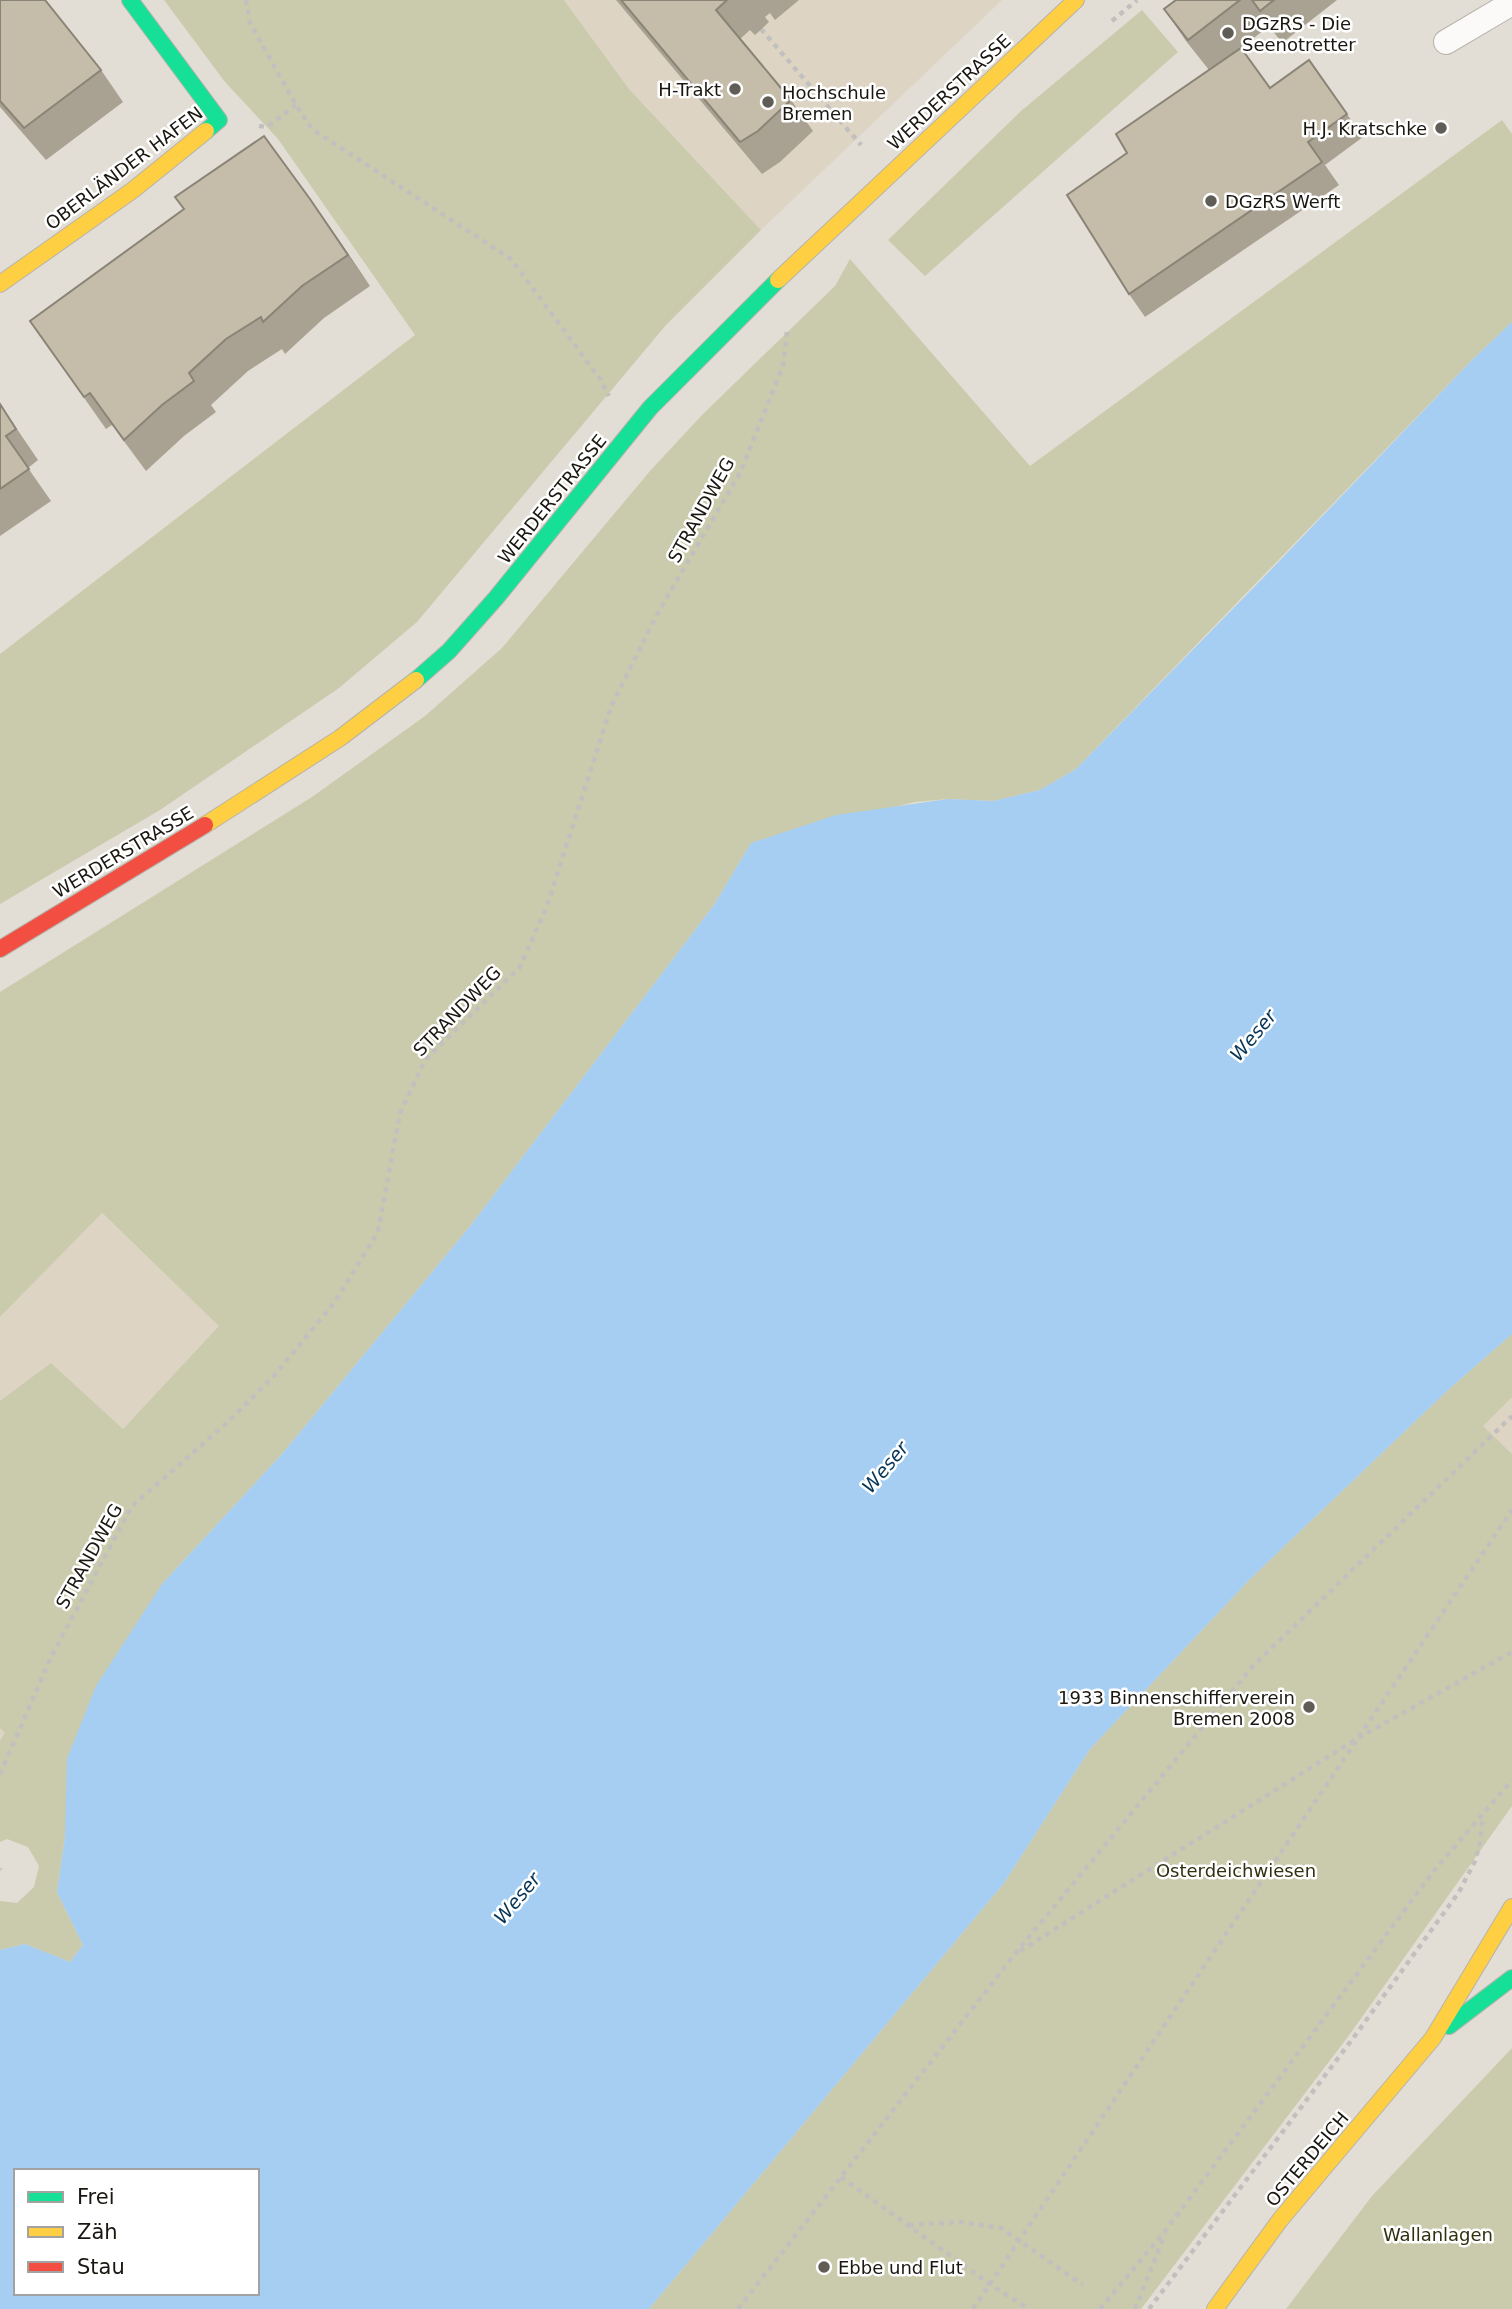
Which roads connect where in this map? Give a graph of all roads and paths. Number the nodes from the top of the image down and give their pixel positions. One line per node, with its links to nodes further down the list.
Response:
1 (130, 0): 9 (street, OBERLÄNDER HAFEN)
2 (246, 0): 10 (path)
3 (1076, 0): 7 (street, WERDERSTRASSE)
4 (1512, 3): 6 (lane)
5 (761, 29): 7 (path)
6 (1446, 42)
7 (888, 175): 8 (street, WERDERSTRASSE)
8 (779, 279): 10 (street, WERDERSTRASSE); 16 (path, STRANDWEG)
9 (0, 284)
10 (631, 433): 11 (street, WERDERSTRASSE)
11 (0, 949)
12 (1512, 1416): 20 (path)
13 (1512, 1510): 15 (path)
14 (1512, 1652): 15 (path)
15 (1358, 1738): 20 (path); 26 (path)
16 (0, 1774)
17 (1512, 1780): 18 (path)
18 (1483, 1814): 25 (path); 34 (path)
19 (1512, 1907): 22 (street, OSTERDEICH)
20 (1015, 1954): 23 (path)
21 (1512, 1978): 22 (street, OSTERDEICH)
22 (1433, 2038): 35 (street, OSTERDEICH)
23 (840, 2177): 24 (path); 29 (path)
24 (908, 2225): 26 (path); 27 (path)
25 (1167, 2230): 32 (path); 33 (path)
26 (1021, 2241): 27 (path); 28 (path)
27 (990, 2285): 30 (path); 31 (path)
28 (1083, 2285)
29 (738, 2309)
30 (973, 2309)
31 (1029, 2309)
32 (1100, 2309)
33 (1135, 2309)
34 (1149, 2309)
35 (1216, 2309)

